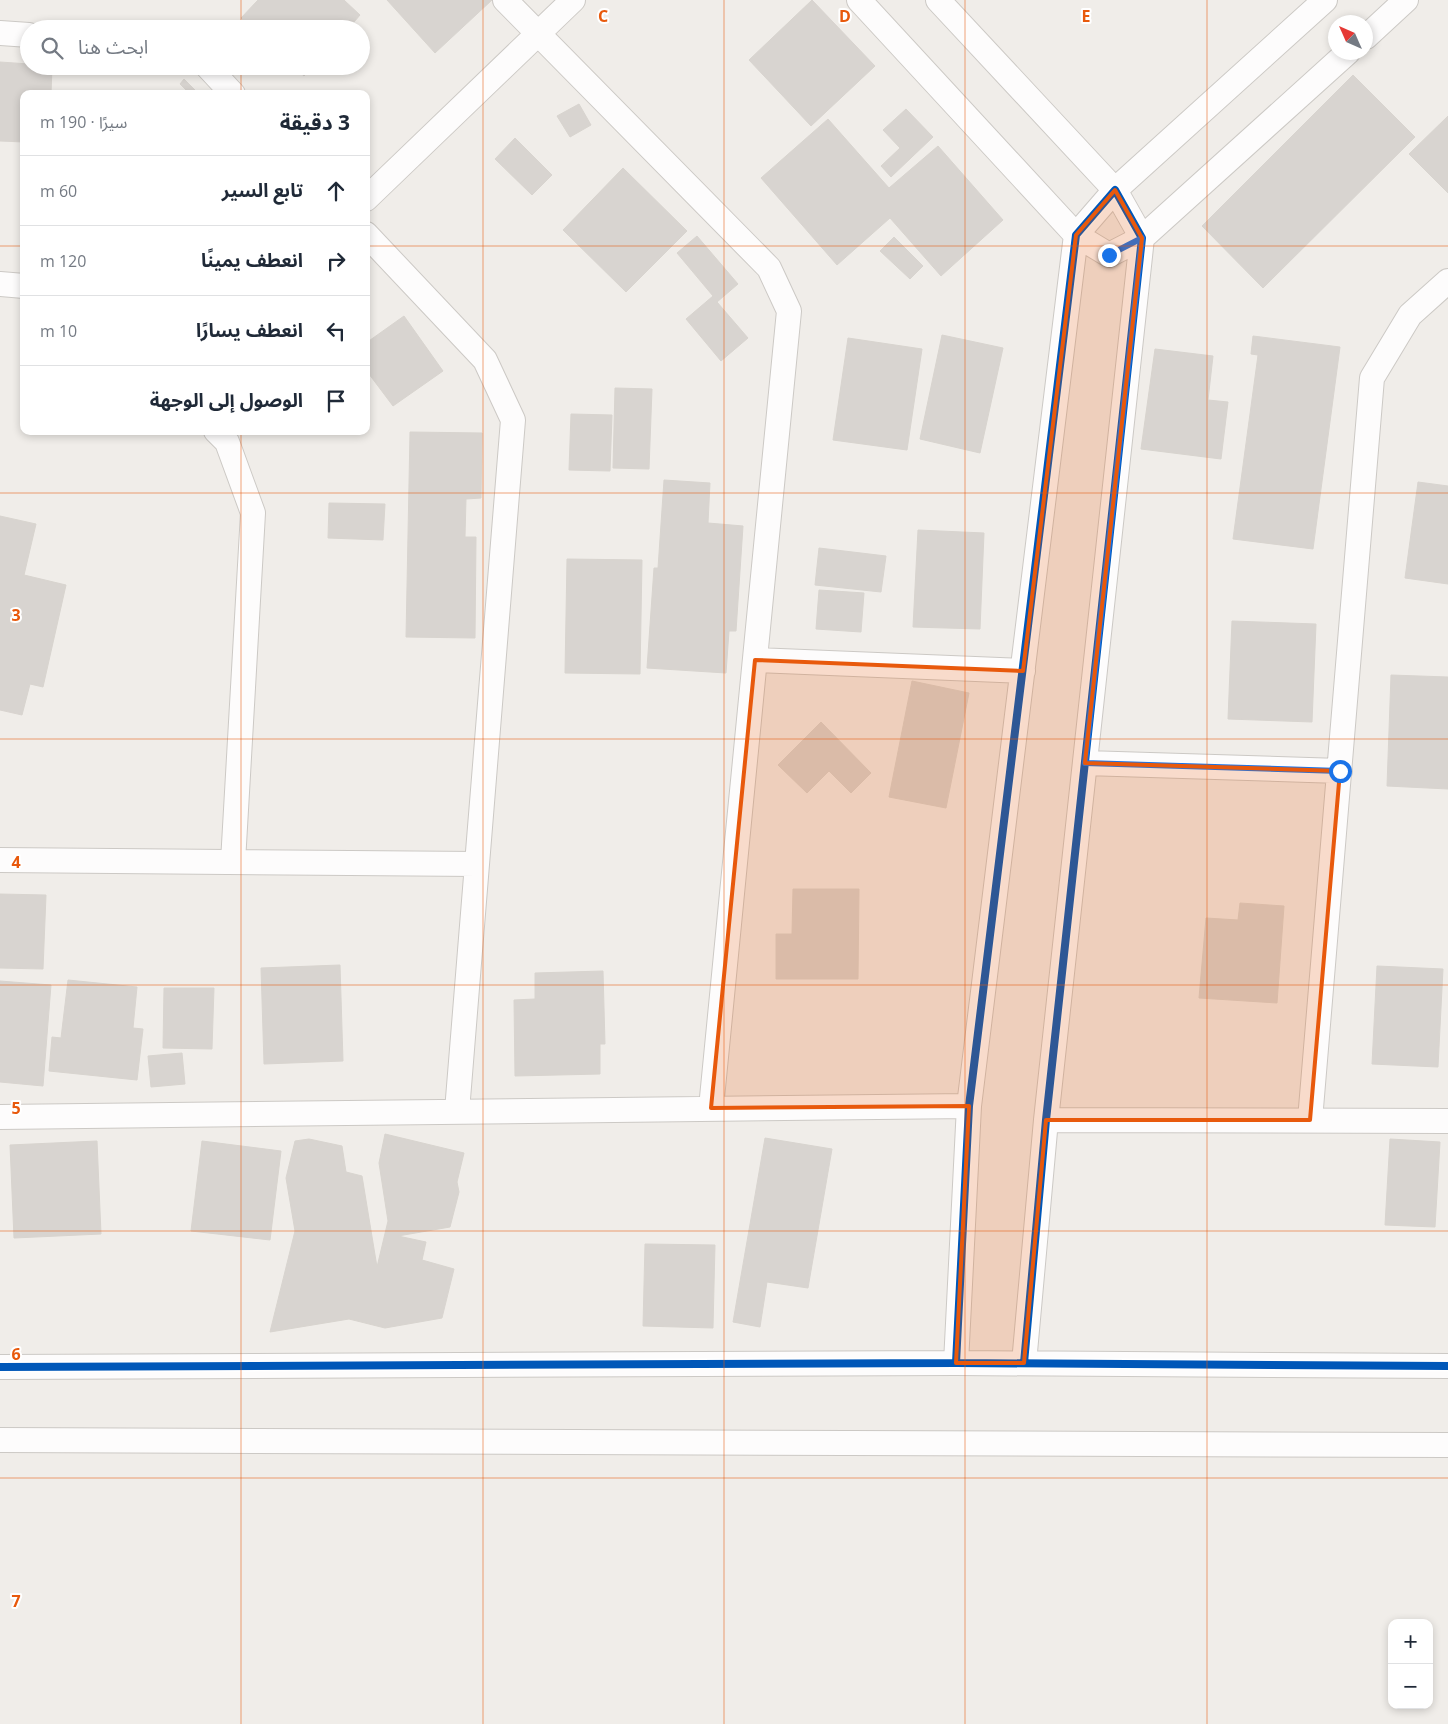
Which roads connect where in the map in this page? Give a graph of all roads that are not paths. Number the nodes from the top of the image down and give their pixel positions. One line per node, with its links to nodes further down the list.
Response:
1 (505, 0): 9 (street)
2 (573, 0): 9 (street)
3 (859, 0): 16 (street)
4 (938, 0): 14 (street)
5 (1325, 0): 14 (street)
6 (1406, 0): 7 (street)
7 (1373, 31)
8 (0, 33): 10 (street)
9 (537, 33): 15 (street); 23 (street)
10 (20, 34)
11 (1339, 60): 18 (street)
12 (215, 75): 13 (street)
13 (229, 90)
14 (1115, 190): 16 (street); 18 (street)
15 (370, 195)
16 (1076, 235): 18 (street); 24 (street)
17 (370, 238): 29 (street)
18 (1142, 238): 25 (street)
19 (1448, 281): 26 (street)
20 (0, 284): 21 (street)
21 (20, 286)
22 (220, 435): 28 (street)
23 (755, 660): 24 (street); 31 (street)
24 (1023, 671): 30 (street)
25 (1085, 763): 26 (street); 34 (street)
26 (1340, 771): 35 (street)
27 (0, 860): 28 (street)
28 (233, 862): 29 (street)
29 (477, 864): 32 (street)
30 (970, 1106): 31 (street); 37 (street)
31 (711, 1108): 32 (street)
32 (457, 1111): 33 (street)
33 (0, 1117)
34 (1046, 1120): 35 (street); 38 (street)
35 (1310, 1120): 36 (street)
36 (1448, 1120)
37 (956, 1362): 38 (street); 40 (street)
38 (1024, 1363): 39 (street)
39 (1448, 1366)
40 (0, 1367)
41 (0, 1440): 42 (street)
42 (1448, 1445)

